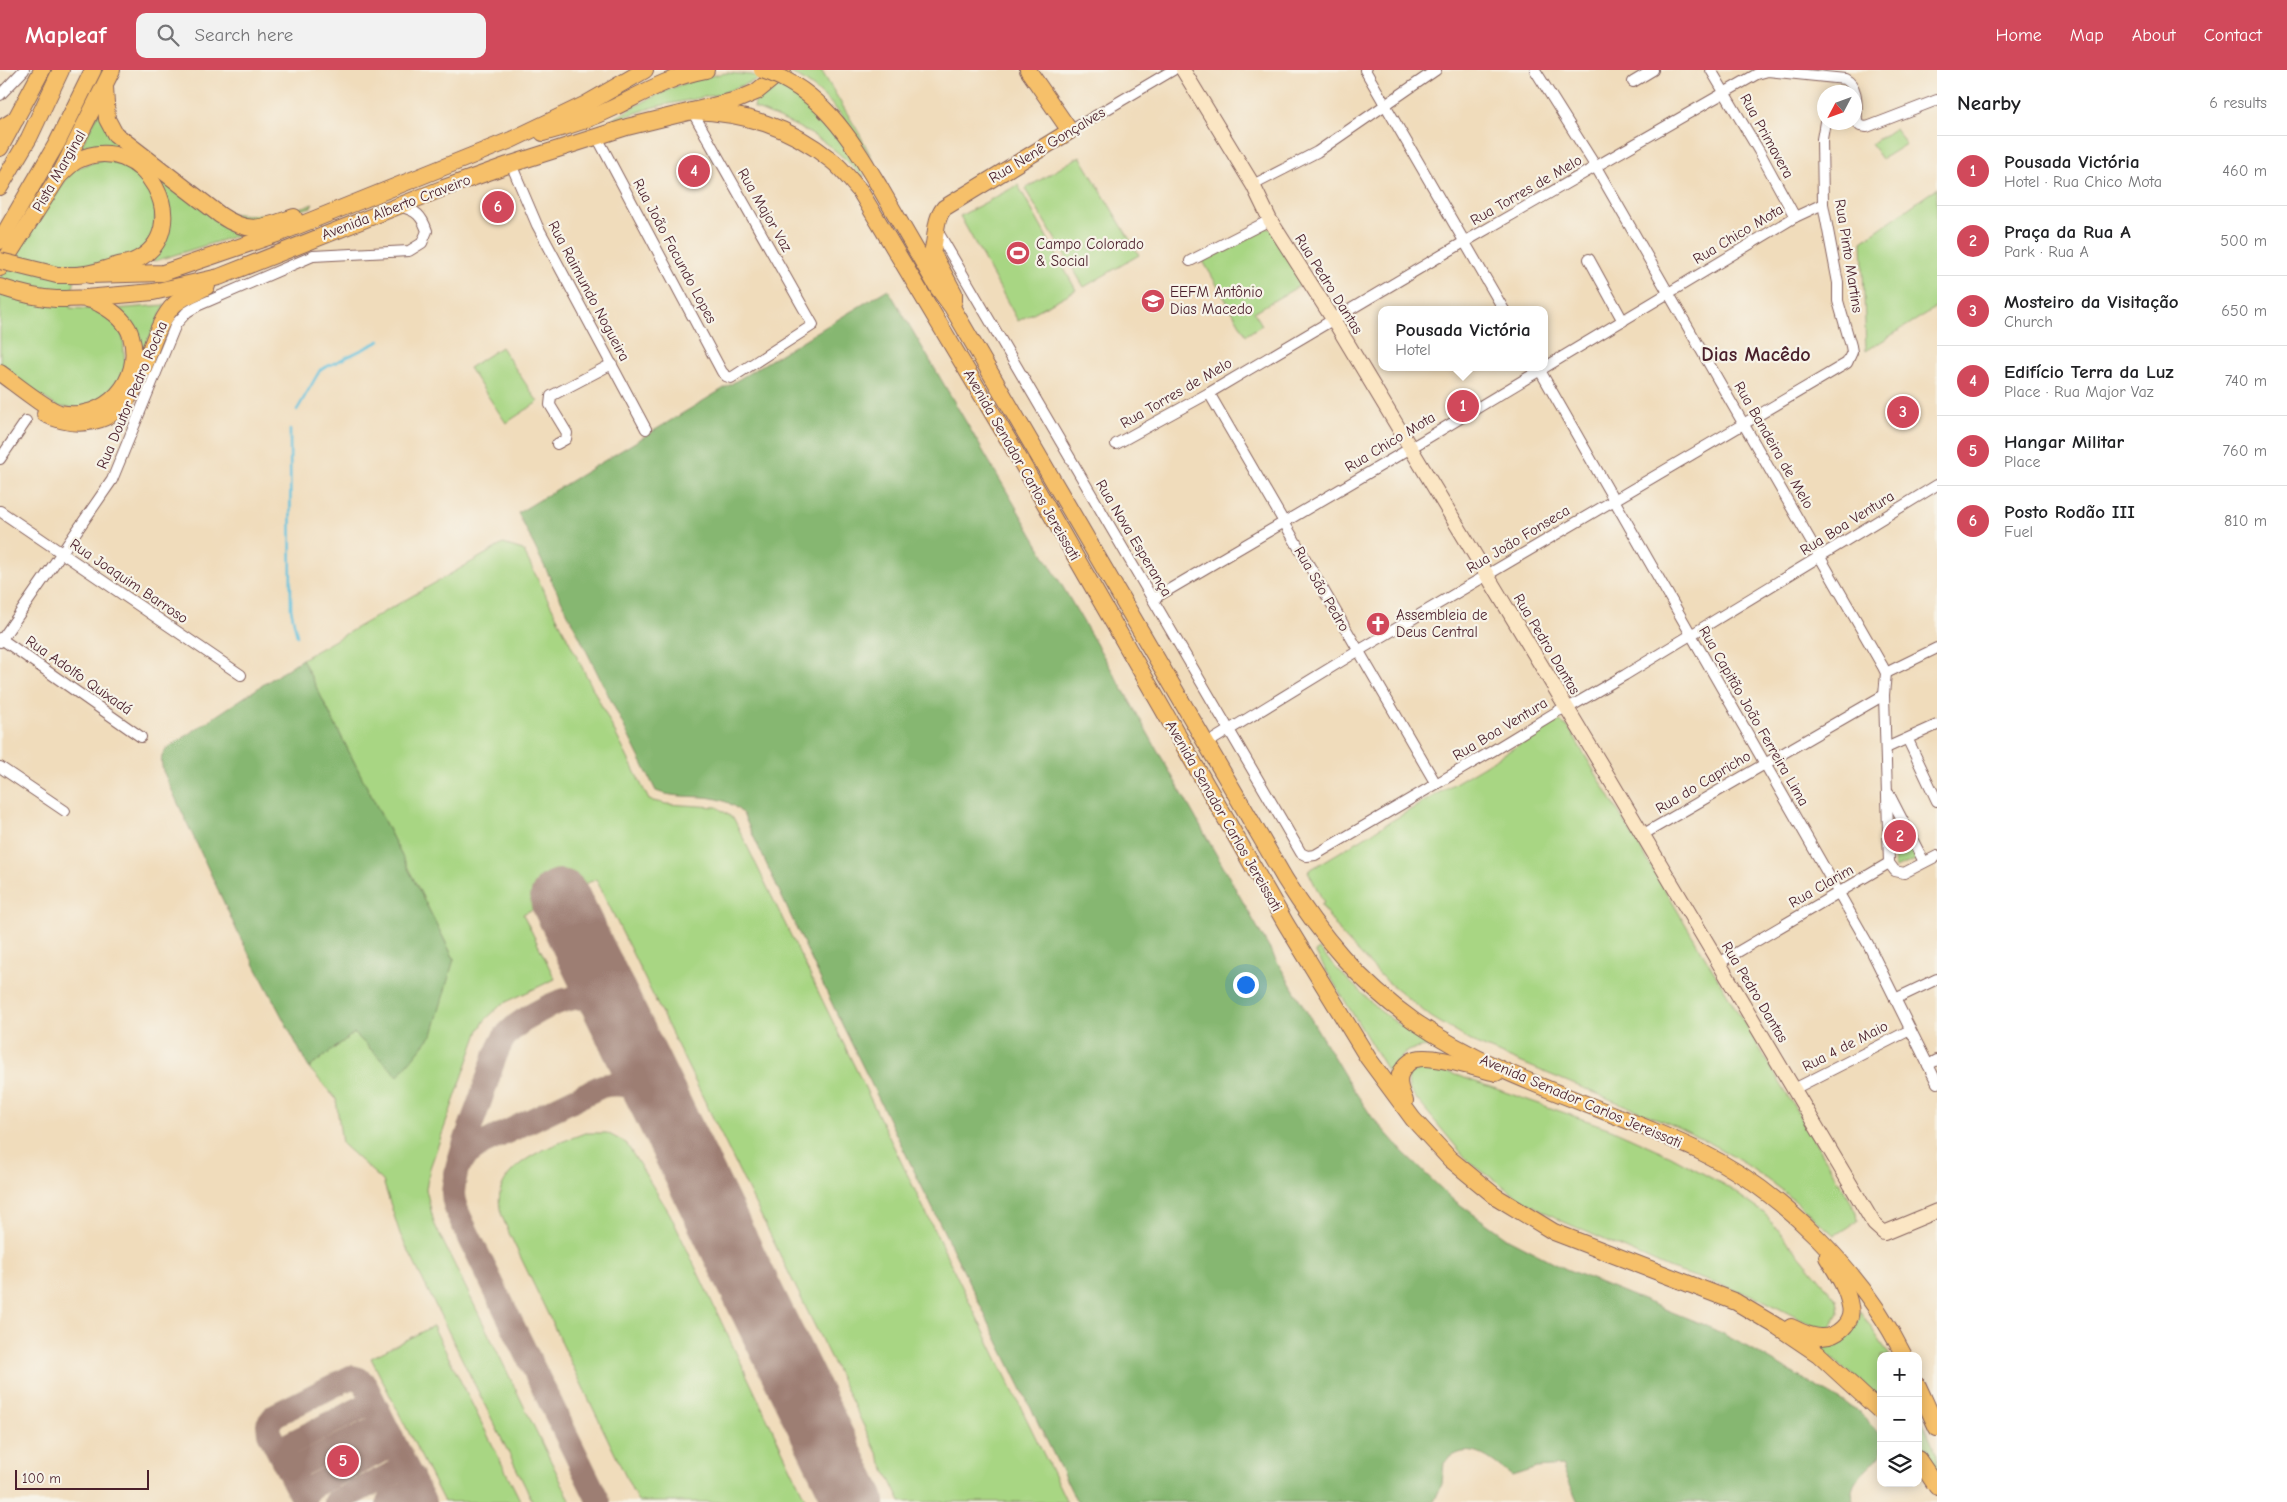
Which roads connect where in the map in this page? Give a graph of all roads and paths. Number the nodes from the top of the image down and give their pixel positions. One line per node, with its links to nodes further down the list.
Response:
1 (24, 70): 21 (street)
2 (42, 70): 25 (main road)
3 (61, 70): 36 (main road)
4 (93, 70): 43 (main road)
5 (112, 70): 19 (main road, Pista Marginal)
6 (645, 70): 30 (main road, Avenida Alberto Craveiro)
7 (706, 70): 30 (main road)
8 (762, 70): 55 (main road, Avenida Senador Carlos Jereissati, bridge)
9 (783, 70): 24 (main road, Avenida Alberto Craveiro)
10 (1028, 70): 28 (main road)
11 (1173, 70): 28 (street, Rua Nenê Gonçalves)
12 (1182, 70): 35 (main road, Rua Pedro Dantas)
13 (1365, 70): 23 (street)
14 (1436, 70): 23 (street)
15 (1653, 70): 18 (street)
16 (1711, 70): 20 (street, Rua Primavera)
17 (1540, 72): 33 (street, Rua Bandeira de Melo)
18 (1633, 82)
19 (105, 87): 34 (main road, Pista Marginal); 39 (main road)
20 (1724, 90): 22 (street, Rua Torres de Melo); 33 (street, Rua Torres de Melo); 40 (street, Rua Primavera)
21 (0, 95)
22 (1937, 100)
23 (1385, 104): 35 (street); 44 (street)
24 (692, 111): 29 (main road, Avenida Alberto Craveiro); 64 (street, Rua Major Vaz); 116 (main road, Avenida Senador Carlos Jereissati)
25 (16, 119): 26 (main road); 31 (main road)
26 (0, 129)
27 (1824, 130): 37 (street, Rua Pinto Martins)
28 (1070, 131): 42 (main road, Rua Nenê Gonçalves)
29 (597, 137): 32 (main road, Avenida Alberto Craveiro); 64 (street, Rua João Facundo Lopes)
30 (511, 140): 39 (main road, Avenida Alberto Craveiro)
31 (0, 148)
32 (511, 164): 38 (main road, Avenida Alberto Craveiro); 59 (street, Rua Raimundo Nogueira)
33 (1596, 167): 44 (street, Rua Torres de Melo); 52 (street, Rua Bandeira de Melo)
34 (59, 176): 48 (main road, Pista Marginal); 49 (main road)
35 (1252, 185): 41 (main road, Rua Pedro Dantas)
36 (0, 187)
37 (1823, 204): 40 (street, Rua Chico Mota); 58 (street, Rua Pinto Martins)
38 (398, 206): 50 (main road, Avenida Alberto Craveiro); 78 (street, Rua Doutor Pedro Rocha)
39 (338, 209): 49 (main road, Avenida Alberto Craveiro)
40 (1795, 217): 52 (street, Rua Chico Mota)
41 (1270, 220): 47 (street); 56 (main road, Rua Pedro Dantas)
42 (938, 232): 55 (main road, Rua Nenê Gonçalves); 81 (street, Rua Nova Esperança)
43 (0, 241)
44 (1464, 242): 54 (street); 56 (street, Rua Torres de Melo)
45 (1589, 259): 57 (street)
46 (0, 261): 49 (main road, Avenida Alberto Craveiro, bridge)
47 (1190, 261)
48 (0, 268)
49 (82, 275)
50 (219, 277): 53 (main road, Avenida Alberto Craveiro); 65 (main road)
51 (0, 287): 53 (main road, Avenida Alberto Craveiro)
52 (1669, 293): 57 (street, Rua Chico Mota); 68 (street, Rua Bandeira de Melo)
53 (79, 298): 63 (main road)
54 (1502, 306)
55 (952, 307): 94 (main road, Avenida Senador Carlos Jereissati)
56 (1332, 319): 66 (street, Rua Torres de Melo); 72 (main road, Rua Pedro Dantas)
57 (1623, 321): 60 (street, Rua Chico Mota)
58 (1847, 363): 68 (street, Rua João Fonseca)
59 (612, 364): 69 (street, Rua Raimundo Nogueira); 70 (street)
60 (1548, 364)
61 (1536, 371): 72 (street, Rua Chico Mota)
62 (1540, 371): 75 (street, Rua Capitão João Ferreira Lima)
63 (0, 373)
64 (729, 378)
65 (0, 383)
66 (1208, 393): 71 (street, Rua Torres de Melo); 77 (street, Rua São Pedro)
67 (26, 421): 73 (street)
68 (1745, 423): 75 (street, Rua João Fonseca); 79 (street, Rua Bandeira de Melo)
69 (646, 429)
70 (557, 444)
71 (1116, 444)
72 (1410, 448): 77 (street, Rua Chico Mota); 80 (main road, Rua Pedro Dantas)
73 (0, 459)
74 (1937, 485): 79 (street, Rua Boa Ventura)
75 (1614, 500): 80 (street, Rua João Fonseca); 82 (street, Rua Capitão João Ferreira Lima)
76 (0, 511): 78 (street, Rua Joaquim Barroso)
77 (1284, 522): 81 (street, Rua Chico Mota); 85 (street, Rua São Pedro)
78 (61, 553): 83 (street, Rua Doutor Pedro Rocha); 87 (street, Rua Joaquim Barroso)
79 (1820, 557): 82 (street, Rua Boa Ventura); 86 (street, Rua Bandeira de Melo)
80 (1486, 576): 85 (street, Rua João Fonseca); 89 (main road, Rua Pedro Dantas)
81 (1153, 599): 91 (street, Rua Nova Esperança)
82 (1691, 636): 89 (street, Rua Boa Ventura); 96 (street, Rua Capitão João Ferreira Lima)
83 (1, 640): 92 (street, Rua Adolfo Quixadá)
84 (1937, 648): 86 (street)
85 (1358, 651): 91 (street, Rua João Fonseca); 98 (street, Rua São Pedro)
86 (1886, 673): 88 (street)
87 (241, 675)
88 (1884, 695): 95 (street); 96 (street, Rua do Capricho)
89 (1566, 708): 98 (street, Rua Boa Ventura); 102 (main road, Rua Pedro Dantas)
90 (1937, 725): 93 (street)
91 (1229, 730): 94 (street, Rua João Fonseca); 103 (street, Rua Nova Esperança)
92 (141, 737)
93 (1908, 740): 95 (street); 100 (street)
94 (1206, 744): 113 (main road, Avenida Senador Carlos Jereissati)
95 (1886, 748): 99 (street)
96 (1764, 764): 102 (street, Rua do Capricho); 107 (street, Rua Capitão João Ferreira Lima)
97 (0, 767): 101 (street)
98 (1436, 784): 103 (street, Rua Boa Ventura)
99 (1887, 790): 105 (street); 106 (street)
100 (1937, 801)
101 (64, 811)
102 (1642, 835): 108 (main road, Rua Pedro Dantas)
103 (1307, 856)
104 (1937, 856): 105 (street)
105 (1924, 862): 106 (street)
106 (1889, 863): 107 (street, Rua Clarim)
107 (1838, 894): 108 (street, Rua Clarim); 110 (street, Rua Capitão João Ferreira Lima)
108 (1719, 963): 115 (main road, Rua Pedro Dantas)
109 (1937, 979): 110 (street)
110 (1895, 999): 111 (street, Rua Capitão João Ferreira Lima)
111 (1910, 1030): 112 (street, Rua Capitão João Ferreira Lima); 115 (street, Rua 4 de Maio)
112 (1932, 1062): 114 (street, Rua Capitão João Ferreira Lima)
113 (1521, 1078): 116 (main road); 118 (main road, Avenida Senador Carlos Jereissati)
114 (1937, 1084)
115 (1794, 1089): 117 (main road, Rua Pedro Dantas)
116 (1413, 1119): 119 (main road, Avenida Senador Carlos Jereissati)
117 (1937, 1211)
118 (1818, 1239): 119 (main road); 120 (main road, Avenida Senador Carlos Jereissati)
119 (1736, 1302): 122 (main road, Avenida Senador Carlos Jereissati)
120 (1902, 1352)
121 (1922, 1395): 123 (main road)
122 (1877, 1408)
123 (1937, 1428)
124 (1922, 1465): 125 (main road)
125 (1937, 1487)

